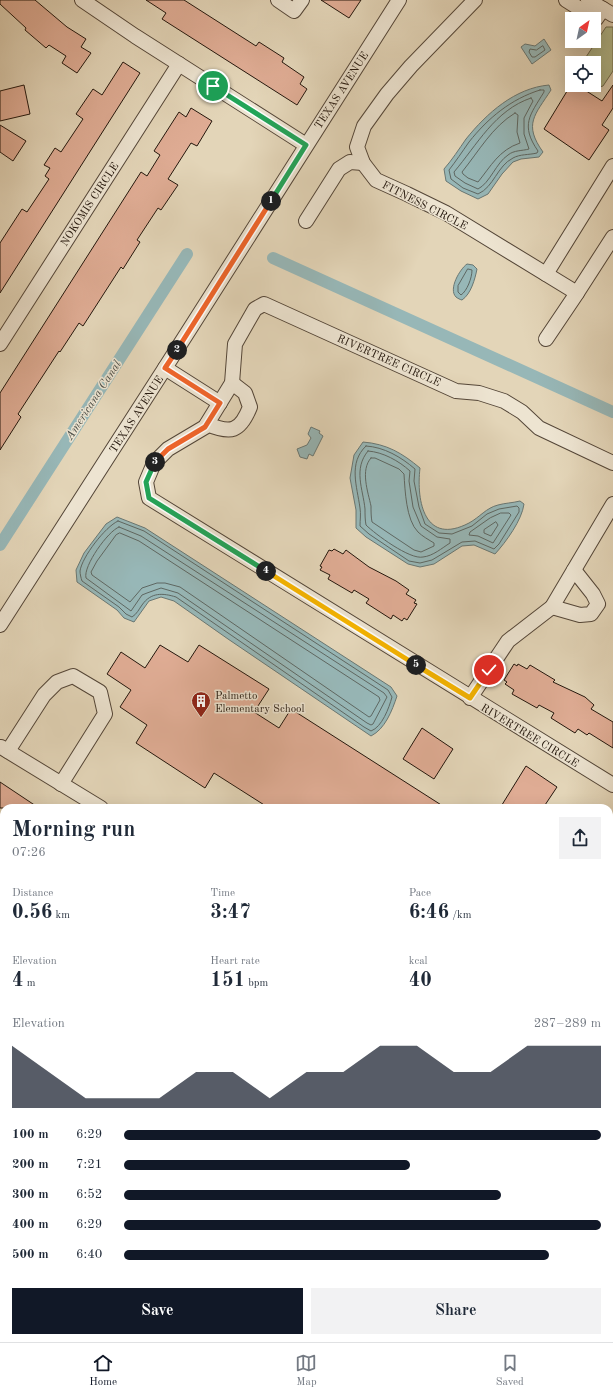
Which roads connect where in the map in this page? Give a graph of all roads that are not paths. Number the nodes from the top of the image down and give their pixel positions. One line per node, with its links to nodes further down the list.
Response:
1 (82, 0): 8 (street)
2 (278, 0): 3 (street)
3 (302, 0)
4 (399, 0): 9 (street, TEXAS AVENUE)
5 (475, 0): 10 (street, FITNESS CIRCLE)
6 (566, 0): 7 (street)
7 (599, 6)
8 (179, 64): 9 (street); 17 (street, NOKOMIS CIRCLE)
9 (306, 145): 18 (street, TEXAS AVENUE)
10 (363, 163): 12 (street); 14 (street, FITNESS CIRCLE)
11 (613, 166): 14 (street)
12 (306, 221)
13 (613, 237): 15 (street)
14 (546, 274): 15 (street, FITNESS CIRCLE)
15 (577, 293): 16 (street)
16 (546, 340)
17 (0, 344)
18 (165, 368): 20 (street); 26 (street, TEXAS AVENUE)
19 (232, 383): 20 (street, RIVERTREE CIRCLE); 21 (street); 22 (street, RIVERTREE CIRCLE)
20 (220, 403): 21 (street, RIVERTREE CIRCLE)
21 (207, 424): 27 (street, RIVERTREE CIRCLE)
22 (613, 463)
23 (613, 504): 24 (street)
24 (574, 570): 25 (street); 25 (street)
25 (552, 607): 27 (street)
26 (0, 625)
27 (470, 698): 30 (street, RIVERTREE CIRCLE)
28 (4, 749): 29 (street); 29 (street)
29 (61, 784): 31 (street)
30 (613, 785)
31 (94, 804)

